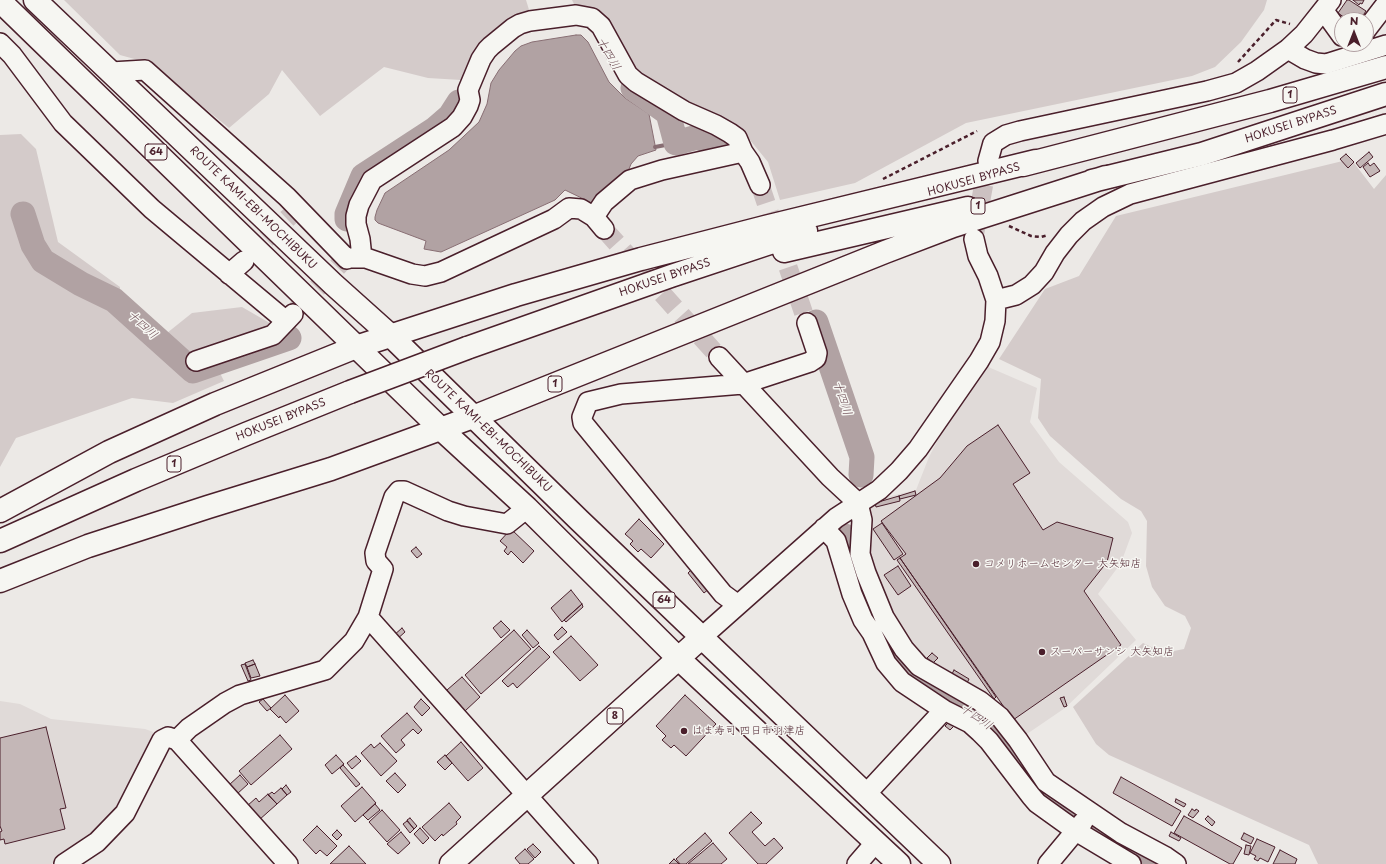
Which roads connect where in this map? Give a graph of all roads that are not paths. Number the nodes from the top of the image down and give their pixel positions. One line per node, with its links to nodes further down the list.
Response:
1 (35, 0): 11 (main road, ROUTE KAMI-EBI-MOCHIBUKU / 64)
2 (0, 2): 29 (main road, 64)
3 (1386, 4): 6 (street)
4 (1327, 5): 5 (street); 9 (street)
5 (1334, 19)
6 (1374, 20)
7 (0, 43): 24 (street)
8 (1386, 45): 9 (street)
9 (1288, 49): 18 (street)
10 (1386, 67): 17 (main road, HOKUSEI BYPASS / 1)
11 (111, 72): 22 (street); 28 (main road, ROUTE KAMI-EBI-MOCHIBUKU / 64)
12 (1386, 94): 16 (main road, HOKUSEI BYPASS / 1)
13 (1386, 104): 16 (main road)
14 (1386, 124): 25 (street)
15 (743, 152): 20 (street); 22 (street); 22 (street)
16 (1202, 154): 19 (main road, HOKUSEI BYPASS / 1)
17 (1036, 161): 26 (main road, HOKUSEI BYPASS / 1); 28 (main road, 1)
18 (988, 162)
19 (1106, 177): 26 (main road, HOKUSEI BYPASS / 1); 33 (main road, 1)
20 (760, 185)
21 (974, 239): 25 (street)
22 (352, 259)
23 (244, 261): 24 (street)
24 (230, 274): 31 (street)
25 (996, 300): 35 (street)
26 (567, 312): 39 (main road, HOKUSEI BYPASS / 1, bridge)
27 (807, 323): 32 (street)
28 (391, 336): 29 (main road, 1); 33 (main road, ROUTE KAMI-EBI-MOCHIBUKU / 64)
29 (356, 346): 34 (main road, 64); 37 (main road, 1)
30 (719, 357): 32 (street)
31 (196, 361)
32 (743, 384): 35 (street); 41 (street)
33 (473, 417): 34 (main road, 1); 43 (main road, ROUTE KAMI-EBI-MOCHIBUKU / 64)
34 (441, 429): 36 (main road, 64); 40 (main road, 1)
35 (858, 503): 38 (street); 44 (street)
36 (527, 508): 42 (street); 45 (main road, 64)
37 (0, 511)
38 (824, 528): 41 (street); 44 (street)
39 (0, 541)
40 (0, 581)
41 (738, 605): 43 (street)
42 (368, 617): 47 (street); 49 (street)
43 (702, 637): 45 (main road, 8); 48 (main road, ROUTE KAMI-EBI-MOCHIBUKU / 64)
44 (888, 644): 46 (street); 50 (street)
45 (678, 658): 49 (main road, 8); 52 (main road, 64)
46 (944, 710): 48 (street); 51 (street)
47 (177, 740): 53 (street); 54 (street)
48 (866, 794): 59 (main road, ROUTE KAMI-EBI-MOCHIBUKU / 64)
49 (527, 795): 55 (main road, 8); 56 (street)
50 (1090, 814): 51 (street); 62 (street)
51 (1077, 830): 60 (street); 61 (street)
52 (876, 842): 57 (street); 58 (main road, 64)
53 (64, 864)
54 (288, 864)
55 (451, 864)
56 (588, 864)
57 (857, 864)
58 (898, 864)
59 (939, 864)
60 (1048, 864)
61 (1131, 864)
62 (1176, 864)

